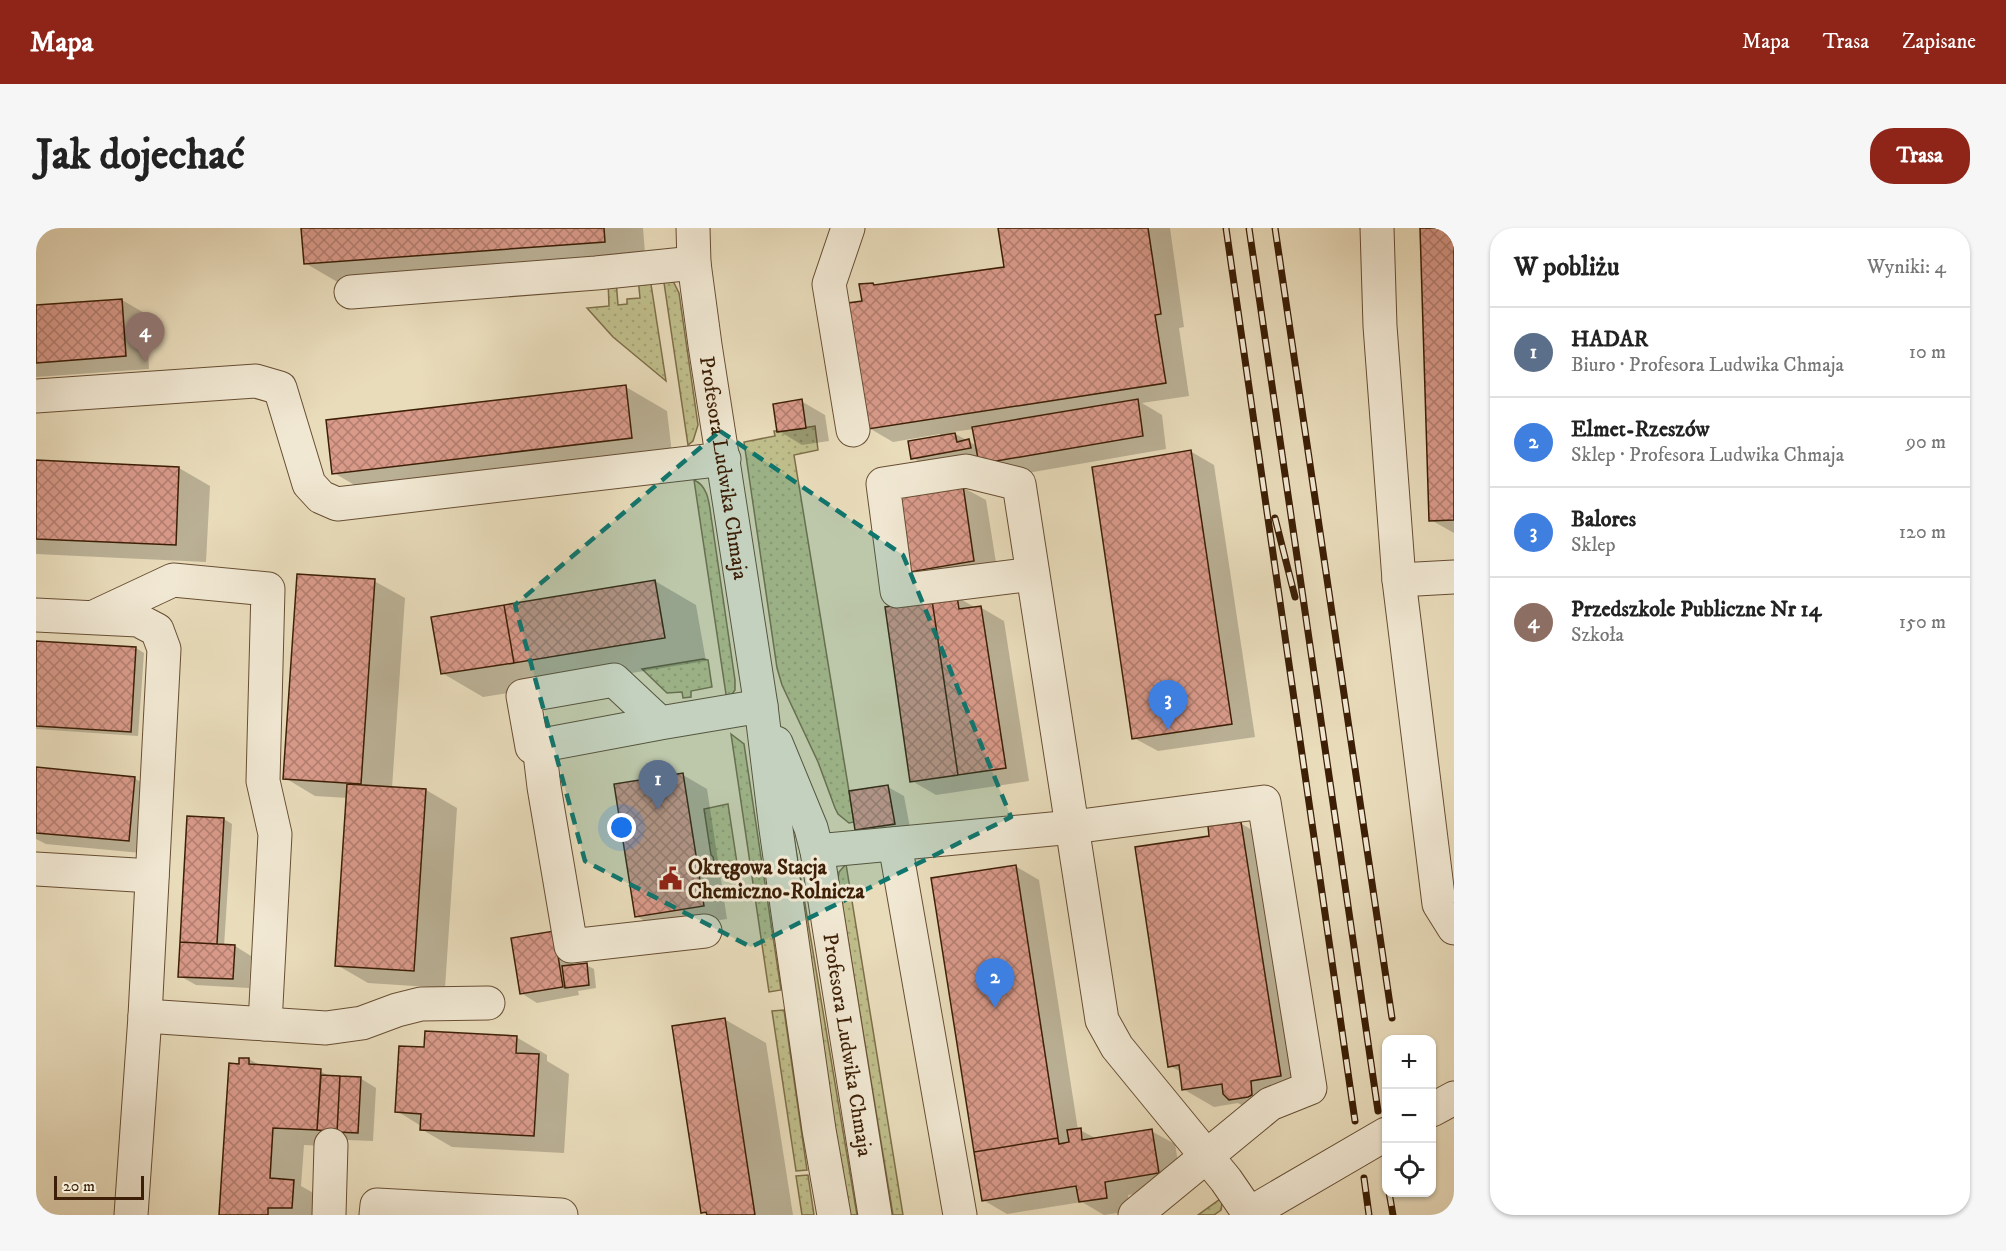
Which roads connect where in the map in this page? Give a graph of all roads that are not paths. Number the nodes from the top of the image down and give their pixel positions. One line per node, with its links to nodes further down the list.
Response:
1 (693, 228): 4 (street, Profesora Ludwika Chmaja)
2 (848, 228): 7 (street)
3 (1377, 228): 11 (street)
4 (694, 263): 5 (street); 8 (street, Profesora Ludwika Chmaja)
5 (351, 292)
6 (36, 396): 8 (street)
7 (853, 430)
8 (724, 459): 14 (street, Profesora Ludwika Chmaja)
9 (1033, 574): 9 (street); 17 (street)
10 (1454, 577): 11 (street)
11 (1398, 580): 22 (street)
12 (36, 615): 13 (street)
13 (93, 618): 21 (street); 26 (street)
14 (761, 706): 15 (street); 19 (street, Profesora Ludwika Chmaja); 35 (street, Profesora Ludwika Chmaja)
15 (660, 723): 16 (street); 16 (street)
16 (539, 745): 23 (street)
17 (1073, 827): 18 (street); 29 (street); 29 (street)
18 (895, 844): 19 (street); 37 (street)
19 (817, 851): 36 (street, Profesora Ludwika Chmaja)
20 (36, 869): 21 (street)
21 (152, 876): 25 (street)
22 (1454, 928)
23 (705, 932)
24 (488, 1003): 26 (street)
25 (145, 1016): 26 (street); 31 (street)
26 (265, 1024)
27 (1382, 1136): 30 (street)
28 (331, 1145): 32 (street)
29 (1206, 1156): 30 (street); 38 (street)
30 (1249, 1214)
31 (131, 1215)
32 (329, 1215)
33 (376, 1215): 34 (street)
34 (561, 1215)
35 (834, 1215)
36 (875, 1215)
37 (960, 1215)
38 (1135, 1215)

